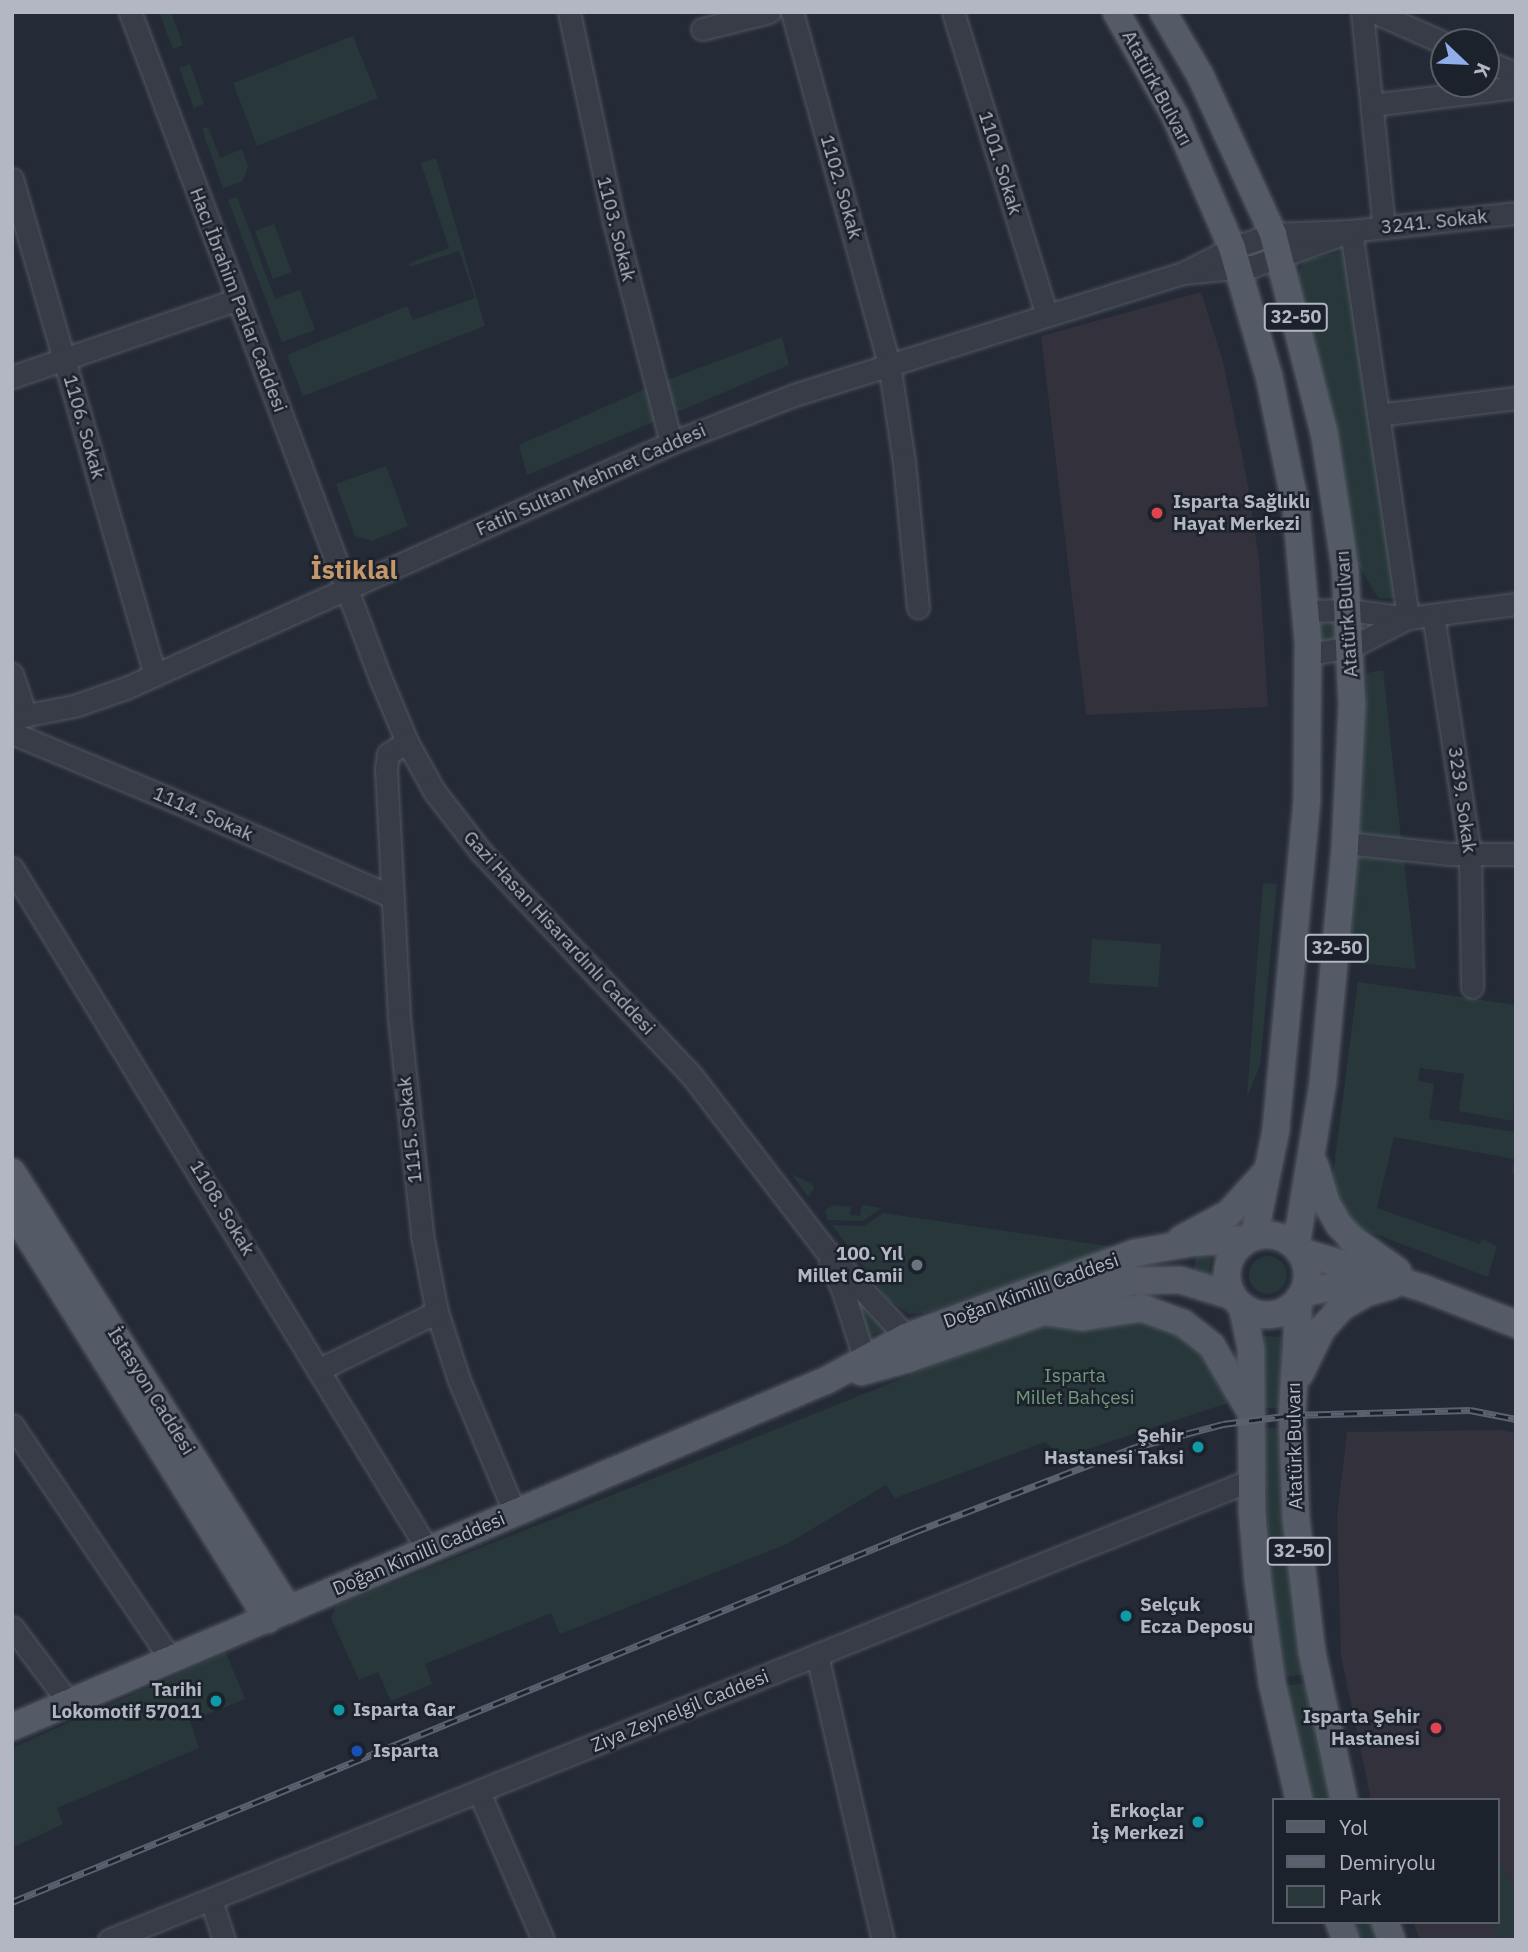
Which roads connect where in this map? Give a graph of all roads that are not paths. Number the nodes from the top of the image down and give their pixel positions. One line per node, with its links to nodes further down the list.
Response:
1 (130, 12): 20 (street, Hacı İbrahim Parlar Caddesi)
2 (569, 12): 27 (street, 1103. Sokak)
3 (769, 12): 10 (street)
4 (792, 12): 23 (street, 1102. Sokak)
5 (953, 12): 21 (street, 1101. Sokak)
6 (1116, 12): 19 (main road, Atatürk Bulvarı / 32-50)
7 (1163, 12): 18 (main road, Atatürk Bulvarı / 32-50)
8 (1362, 12): 13 (street)
9 (1374, 12): 11 (street)
10 (702, 29)
11 (1430, 37)
12 (1516, 87): 13 (street)
13 (1371, 104): 16 (street)
14 (12, 179): 22 (street, 1106. Sokak)
15 (1516, 213): 16 (street, 3241. Sokak)
16 (1384, 228): 17 (street, 3241. Sokak)
17 (1351, 231): 18 (street, 3241. Sokak); 26 (street)
18 (1276, 246): 19 (street, 3241. Sokak); 31 (main road, Atatürk Bulvarı / 32-50)
19 (1236, 258): 21 (street, Fatih Sultan Mehmet Caddesi); 32 (main road, Atatürk Bulvarı / 32-50)
20 (238, 299): 22 (street); 28 (street, Hacı İbrahim Parlar Caddesi)
21 (1047, 315): 23 (street, Fatih Sultan Mehmet Caddesi)
22 (65, 359): 24 (street); 38 (street, 1106. Sokak)
23 (889, 363): 27 (street, Fatih Sultan Mehmet Caddesi); 30 (street, 1102. Sokak)
24 (12, 377)
25 (1516, 398): 26 (street)
26 (1378, 415): 34 (street)
27 (671, 443): 28 (street, Fatih Sultan Mehmet Caddesi)
28 (346, 588): 38 (street, Fatih Sultan Mehmet Caddesi); 41 (street, Gazi Hasan Hisarardınlı Caddesi)
29 (1516, 604): 33 (street)
30 (918, 607)
31 (1349, 610): 32 (street); 34 (street); 35 (main road, Atatürk Bulvarı / 32-50)
32 (1306, 611): 36 (main road, Atatürk Bulvarı / 32-50)
33 (1433, 615): 34 (street); 44 (street, 3239. Sokak)
34 (1408, 618): 35 (street)
35 (1351, 647): 36 (street); 42 (main road, Atatürk Bulvarı / 32-50)
36 (1309, 654): 49 (main road, Atatürk Bulvarı / 32-50)
37 (12, 674): 39 (street)
38 (155, 675): 39 (street, Fatih Sultan Mehmet Caddesi)
39 (19, 717)
40 (12, 733): 46 (street, 1114. Sokak)
41 (407, 742): 46 (street, 1115. Sokak); 54 (street, Gazi Hasan Hisarardınlı Caddesi)
42 (1345, 843): 44 (street); 48 (main road, Atatürk Bulvarı / 32-50)
43 (1516, 854): 44 (street)
44 (1470, 855): 47 (street, 3239. Sokak)
45 (12, 868): 65 (street, 1108. Sokak)
46 (393, 897): 61 (street, 1115. Sokak)
47 (1472, 987)
48 (1313, 1158): 55 (main road, Atatürk Bulvarı / 32-50); 57 (main road)
49 (1270, 1166): 52 (main road, Atatürk Bulvarı / 32-50); 53 (main road)
50 (12, 1171): 72 (main road, İstasyon Caddesi)
51 (12, 1210): 72 (main road, İstasyon Caddesi)
52 (1251, 1238): 53 (main road, Doğan Kimilli Caddesi); 55 (main road); 59 (main road)
53 (1169, 1245): 63 (main road, Doğan Kimilli Caddesi)
54 (823, 1247): 63 (street, Gazi Hasan Hisarardınlı Caddesi); 64 (street, Gazi Hasan Hisarardınlı Caddesi)
55 (1297, 1249): 57 (main road); 58 (main road)
56 (1391, 1286): 57 (main road); 58 (main road); 66 (main road)
57 (1423, 1288): 62 (main road)
58 (1300, 1296): 59 (main road); 66 (main road, Atatürk Bulvarı / 32-50)
59 (1237, 1301): 60 (main road, Doğan Kimilli Caddesi); 67 (main road, 32-50)
60 (1042, 1311): 63 (main road, Doğan Kimilli Caddesi); 67 (main road)
61 (437, 1312): 65 (street); 70 (street, 1115. Sokak)
62 (1516, 1324)
63 (911, 1347): 64 (main road, Doğan Kimilli Caddesi)
64 (866, 1365): 70 (main road, Doğan Kimilli Caddesi)
65 (320, 1369): 71 (street, 1108. Sokak)
66 (1293, 1389): 80 (main road, Atatürk Bulvarı / 32-50)
67 (1252, 1415): 69 (main road, 32-50)
68 (12, 1425): 75 (street)
69 (1251, 1480): 74 (street, Ziya Zeynelgil Caddesi); 79 (main road, 32-50)
70 (515, 1513): 71 (main road, Doğan Kimilli Caddesi)
71 (428, 1550): 72 (main road, Doğan Kimilli Caddesi)
72 (279, 1614): 75 (main road, Doğan Kimilli Caddesi)
73 (12, 1627): 76 (street)
74 (817, 1655): 78 (street, Ziya Zeynelgil Caddesi); 85 (street)
75 (171, 1660): 76 (main road, Doğan Kimilli Caddesi)
76 (69, 1703): 77 (main road, Doğan Kimilli Caddesi)
77 (12, 1727)
78 (480, 1792): 81 (street, Ziya Zeynelgil Caddesi); 84 (street)
79 (1298, 1798)
80 (1344, 1798)
81 (211, 1900): 82 (street, Ziya Zeynelgil Caddesi); 83 (street)
82 (109, 1940)
83 (224, 1940)
84 (543, 1940)
85 (883, 1940)

